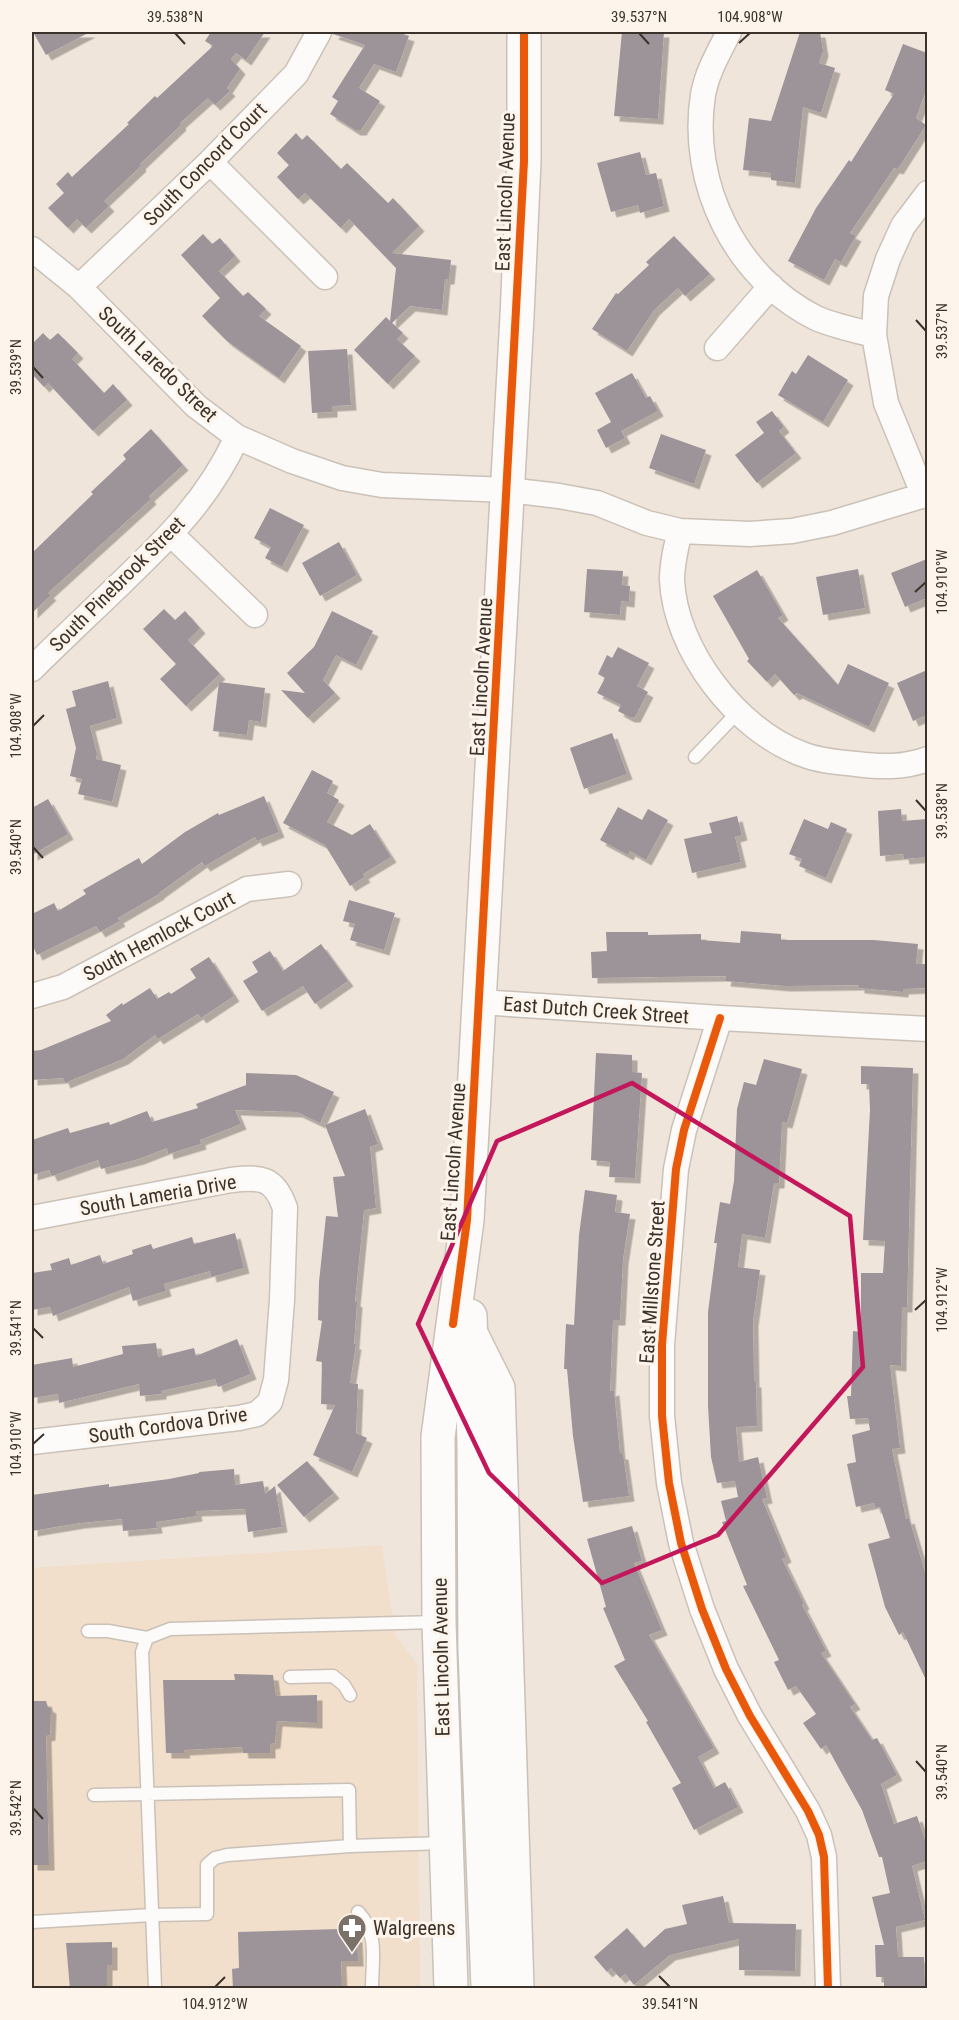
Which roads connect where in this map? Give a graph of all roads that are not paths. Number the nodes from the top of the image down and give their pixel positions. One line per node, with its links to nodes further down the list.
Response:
1 (319, 32): 4 (street, South Concord Court)
2 (524, 32): 13 (main road, East Lincoln Avenue)
3 (729, 32): 8 (street)
4 (210, 162): 7 (street); 9 (street, South Concord Court)
5 (927, 193): 10 (street)
6 (32, 249): 9 (street, South Laredo Street)
7 (325, 277)
8 (771, 286): 10 (street); 11 (street)
9 (79, 287): 12 (street, South Laredo Street)
10 (873, 335): 14 (street)
11 (717, 348)
12 (237, 437): 13 (street, South Laredo Street); 16 (street, South Pinebrook Street)
13 (508, 490): 15 (street, South Laredo Street); 24 (main road, East Lincoln Avenue)
14 (926, 495): 15 (street, South Laredo Street)
15 (680, 531): 19 (street)
16 (172, 535): 17 (street); 18 (street, South Pinebrook Street)
17 (255, 615)
18 (32, 669)
19 (738, 712): 20 (lane); 21 (street)
20 (695, 757)
21 (927, 759)
22 (289, 884): 23 (street, South Hemlock Court)
23 (32, 996)
24 (480, 1002): 25 (street, East Dutch Creek Street); 28 (main road, East Lincoln Avenue)
25 (720, 1018): 26 (street, East Dutch Creek Street); 50 (street, East Millstone Street)
26 (927, 1029)
27 (32, 1218): 29 (street, South Lameria Drive)
28 (467, 1220): 30 (main road, East Lincoln Avenue); 32 (main road, East Lincoln Avenue)
29 (282, 1300): 31 (street, South Cordova Drive)
30 (471, 1334): 37 (main road, East Lincoln Avenue); 49 (main road)
31 (32, 1442)
32 (439, 1622): 34 (lane); 37 (main road); 40 (main road, East Lincoln Avenue)
33 (88, 1631): 34 (lane)
34 (147, 1638): 39 (lane)
35 (290, 1677): 36 (lane)
36 (350, 1695)
37 (479, 1756): 48 (main road, East Lincoln Avenue)
38 (94, 1795): 39 (lane)
39 (147, 1795): 41 (lane); 43 (lane)
40 (446, 1843): 41 (lane); 47 (main road, East Lincoln Avenue)
41 (350, 1846): 43 (lane)
42 (358, 1912): 46 (lane)
43 (152, 1915): 44 (lane); 45 (lane)
44 (32, 1922)
45 (155, 1989)
46 (372, 1989)
47 (451, 1989)
48 (488, 1989)
49 (517, 1989)
50 (828, 1989)

